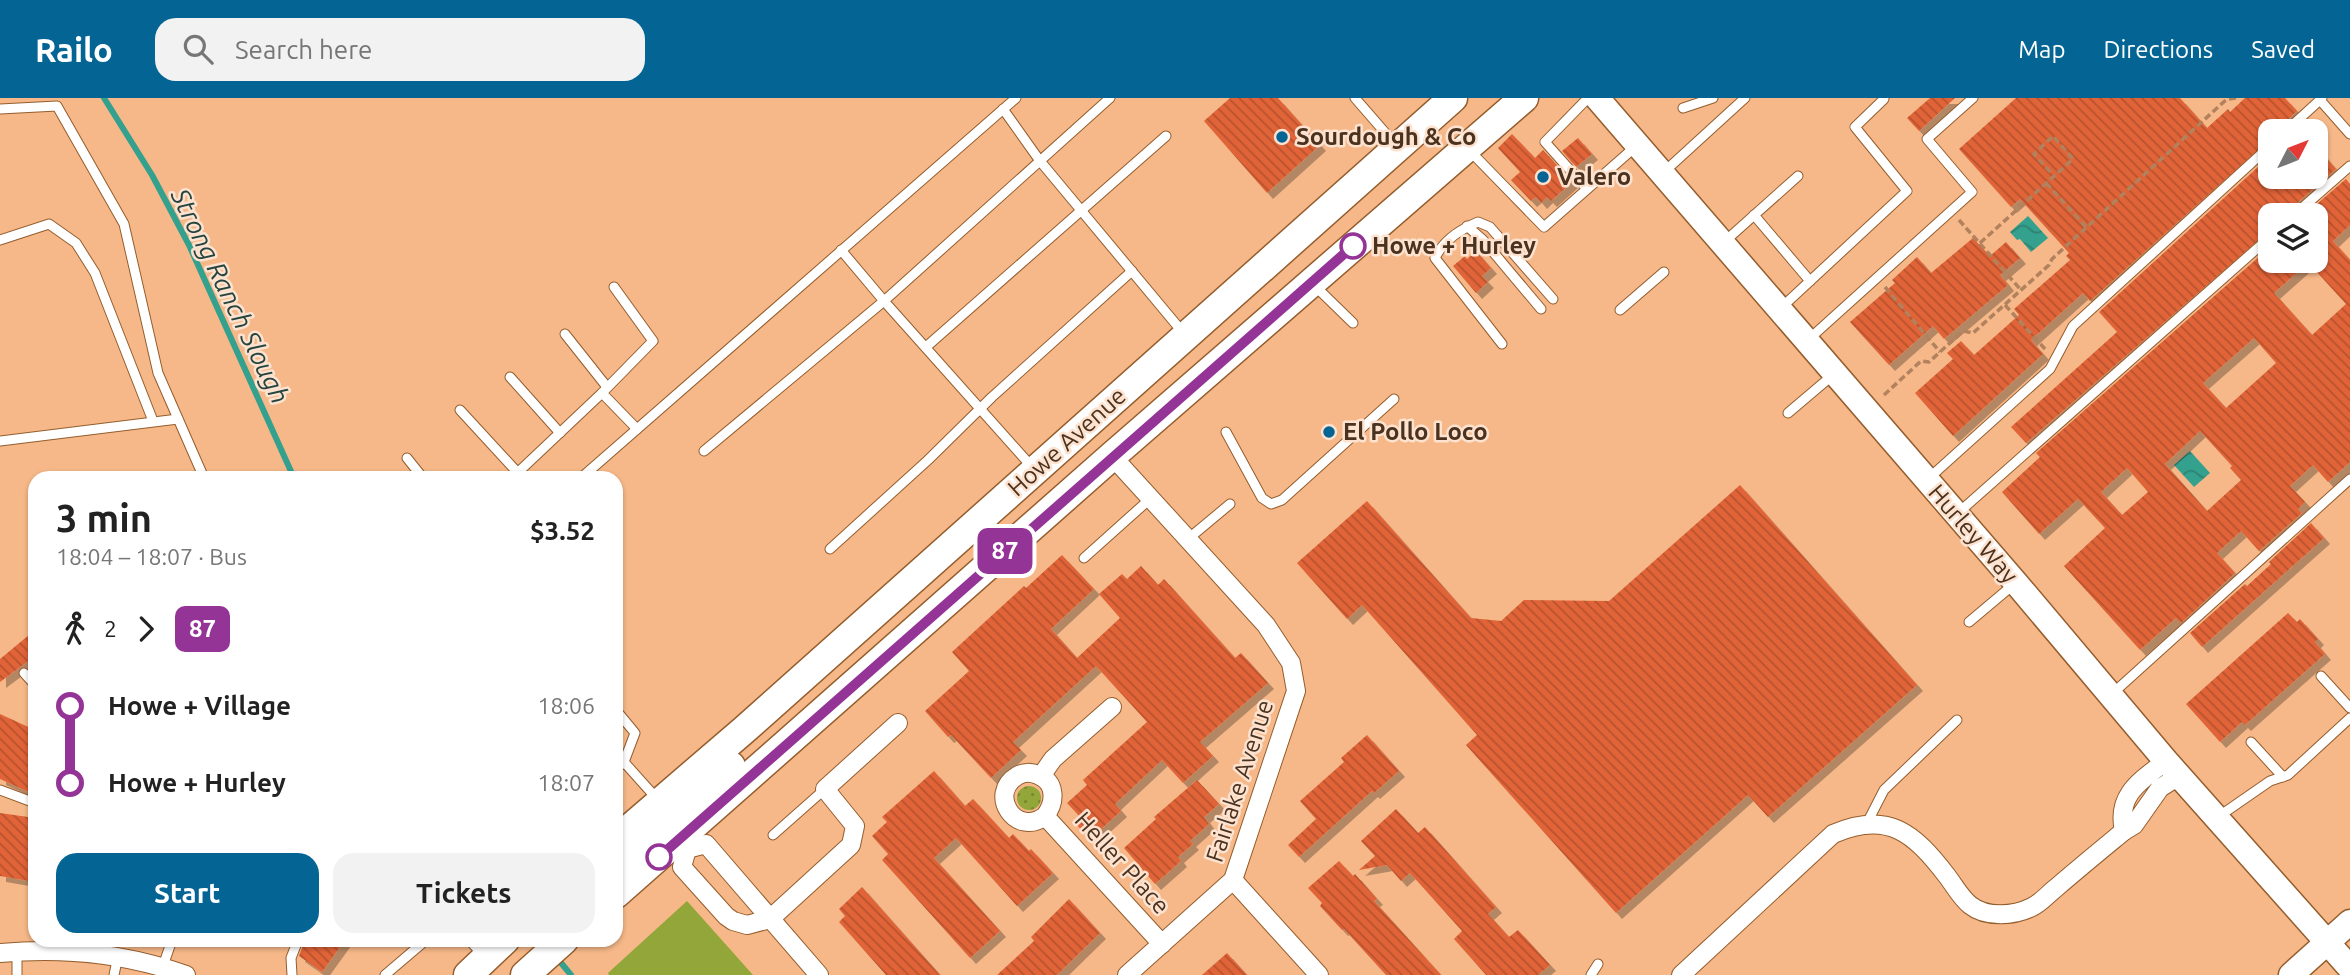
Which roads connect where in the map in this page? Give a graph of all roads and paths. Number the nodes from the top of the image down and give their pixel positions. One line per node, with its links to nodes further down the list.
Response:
1 (1016, 98): 17 (lane)
2 (1110, 98): 25 (lane)
3 (1354, 98): 22 (lane)
4 (1453, 98): 22 (main road, Howe Avenue)
5 (1524, 98): 23 (main road, Howe Avenue)
6 (1588, 98): 31 (lane)
7 (1597, 98): 21 (street, Hurley Way)
8 (1713, 98): 15 (lane)
9 (1745, 98): 27 (lane)
10 (1973, 98): 34 (lane)
11 (2228, 98): 12 (path); 37 (path)
12 (2236, 98)
13 (1884, 99): 46 (lane)
14 (2321, 99): 18 (lane); 19 (lane)
15 (1683, 108)
16 (0, 109): 72 (lane)
17 (1003, 109): 25 (lane); 42 (lane)
18 (2299, 119)
19 (2350, 134)
20 (1166, 136): 33 (lane)
21 (1637, 145): 27 (street, Hurley Way); 31 (lane)
22 (1398, 147): 58 (main road, Howe Avenue)
23 (1467, 147): 31 (lane); 47 (main road, Howe Avenue)
24 (2258, 157): 63 (lane)
25 (1040, 161): 33 (lane); 51 (lane)
26 (2350, 166): 32 (lane)
27 (1661, 174): 40 (street, Hurley Way)
28 (1798, 176): 35 (lane)
29 (2054, 176): 29 (path); 30 (path)
30 (2046, 183): 37 (path); 39 (path)
31 (1587, 189)
32 (2308, 203)
33 (1080, 211): 43 (lane); 61 (lane)
34 (1951, 211): 39 (path); 45 (lane)
35 (1754, 215): 40 (lane); 46 (lane)
36 (1467, 226): 50 (lane); 53 (lane); 60 (lane)
37 (2086, 227): 49 (path)
38 (0, 240): 73 (lane)
39 (1980, 243): 49 (path)
40 (1721, 244): 55 (street, Hurley Way)
41 (2258, 248): 91 (lane)
42 (842, 250): 51 (lane); 74 (lane)
43 (1132, 271): 58 (lane); 69 (lane)
44 (1664, 272): 54 (lane)
45 (1876, 277): 59 (lane); 62 (path)
46 (1810, 281): 55 (lane)
47 (1311, 283): 56 (lane); 79 (main road, Howe Avenue)
48 (614, 287): 66 (lane)
49 (2021, 290): 52 (path)
50 (1553, 299)
51 (884, 300): 61 (lane); 78 (lane)
52 (2005, 304): 62 (path); 63 (path)
53 (1541, 309)
54 (1620, 310)
55 (1778, 310): 59 (street, Hurley Way)
56 (1353, 323)
57 (565, 334): 66 (lane)
58 (1186, 336): 79 (main road); 81 (main road, Howe Avenue)
59 (1806, 342): 64 (street, Hurley Way)
60 (1502, 344)
61 (926, 347): 69 (lane)
62 (1940, 352): 67 (path)
63 (2055, 360): 88 (lane)
64 (1834, 374): 71 (lane); 88 (street, Hurley Way)
65 (510, 377): 76 (lane)
66 (605, 390): 74 (lane); 76 (lane)
67 (1884, 395)
68 (1394, 399): 75 (lane)
69 (981, 409): 81 (lane); 93 (lane)
70 (460, 410): 84 (lane)
71 (1788, 413)
72 (178, 419): 73 (lane); 82 (lane)
73 (153, 421): 77 (lane)
74 (637, 429): 86 (lane)
75 (1226, 432)
76 (560, 433): 85 (lane)
77 (0, 441)
78 (704, 451)
79 (1112, 456): 89 (street, Fairlake Avenue); 122 (main road, Howe Avenue)
80 (407, 458): 83 (lane)
81 (1036, 470): 107 (main road, Howe Avenue)
82 (201, 471)
83 (417, 471)
84 (512, 471)
85 (519, 471)
86 (589, 471)
87 (2350, 479): 100 (lane)
88 (1927, 481): 91 (street, Hurley Way)
89 (1151, 498): 92 (street, Fairlake Avenue); 94 (lane)
90 (1230, 504): 92 (lane)
91 (1956, 515): 95 (street, Hurley Way)
92 (1188, 539): 124 (street, Fairlake Avenue)
93 (830, 549)
94 (1084, 558)
95 (2016, 583): 96 (lane); 100 (street, Hurley Way)
96 (1969, 622)
97 (24, 673): 99 (lane)
98 (2321, 676): 102 (lane)
99 (28, 677)
100 (2110, 695): 110 (street, Hurley Way)
101 (1112, 707): 111 (street)
102 (2350, 708)
103 (623, 718): 109 (lane)
104 (2350, 718): 112 (lane)
105 (1957, 720): 119 (lane)
106 (898, 723): 113 (street)
107 (744, 730): 116 (main road, Howe Avenue); 122 (main road)
108 (2251, 742): 112 (lane)
109 (624, 762): 116 (lane)
110 (2172, 769): 118 (street, Hurley Way); 119 (street)
111 (1041, 776): 117 (street, Heller Place); 117 (street, Heller Place)
112 (2283, 777): 118 (lane)
113 (825, 789): 121 (lane); 126 (street)
114 (0, 790): 115 (lane)
115 (28, 800)
116 (659, 802): 120 (main road, Howe Avenue); 123 (main road)
117 (1045, 816): 129 (street, Heller Place)
118 (2217, 818): 128 (street, Hurley Way)
119 (1867, 823): 149 (street)
120 (623, 834)
121 (773, 835)
122 (682, 844): 125 (main road, Howe Avenue); 126 (street); 126 (street)
123 (623, 860)
124 (1233, 880): 129 (street, Fairlake Avenue); 147 (street)
125 (623, 889)
126 (770, 919): 145 (street)
127 (2350, 922): 128 (street)
128 (2327, 943): 138 (street, Hurley Way); 150 (street)
129 (1162, 944): 146 (street, Fairlake Avenue)
130 (170, 947): 137 (lane)
131 (295, 947): 143 (lane)
132 (418, 947): 144 (lane)
133 (556, 947): 139 (main road)
134 (119, 948): 135 (street); 137 (street); 141 (lane)
135 (8, 952): 140 (lane)
136 (1598, 964): 148 (lane)
137 (163, 967): 142 (street)
138 (2350, 968)
139 (531, 970)
140 (18, 975)
141 (114, 975)
142 (186, 975)
143 (292, 975)
144 (385, 975)
145 (819, 975)
146 (1127, 975)
147 (1319, 975)
148 (1591, 975)
149 (1681, 975)
150 (2291, 975)

